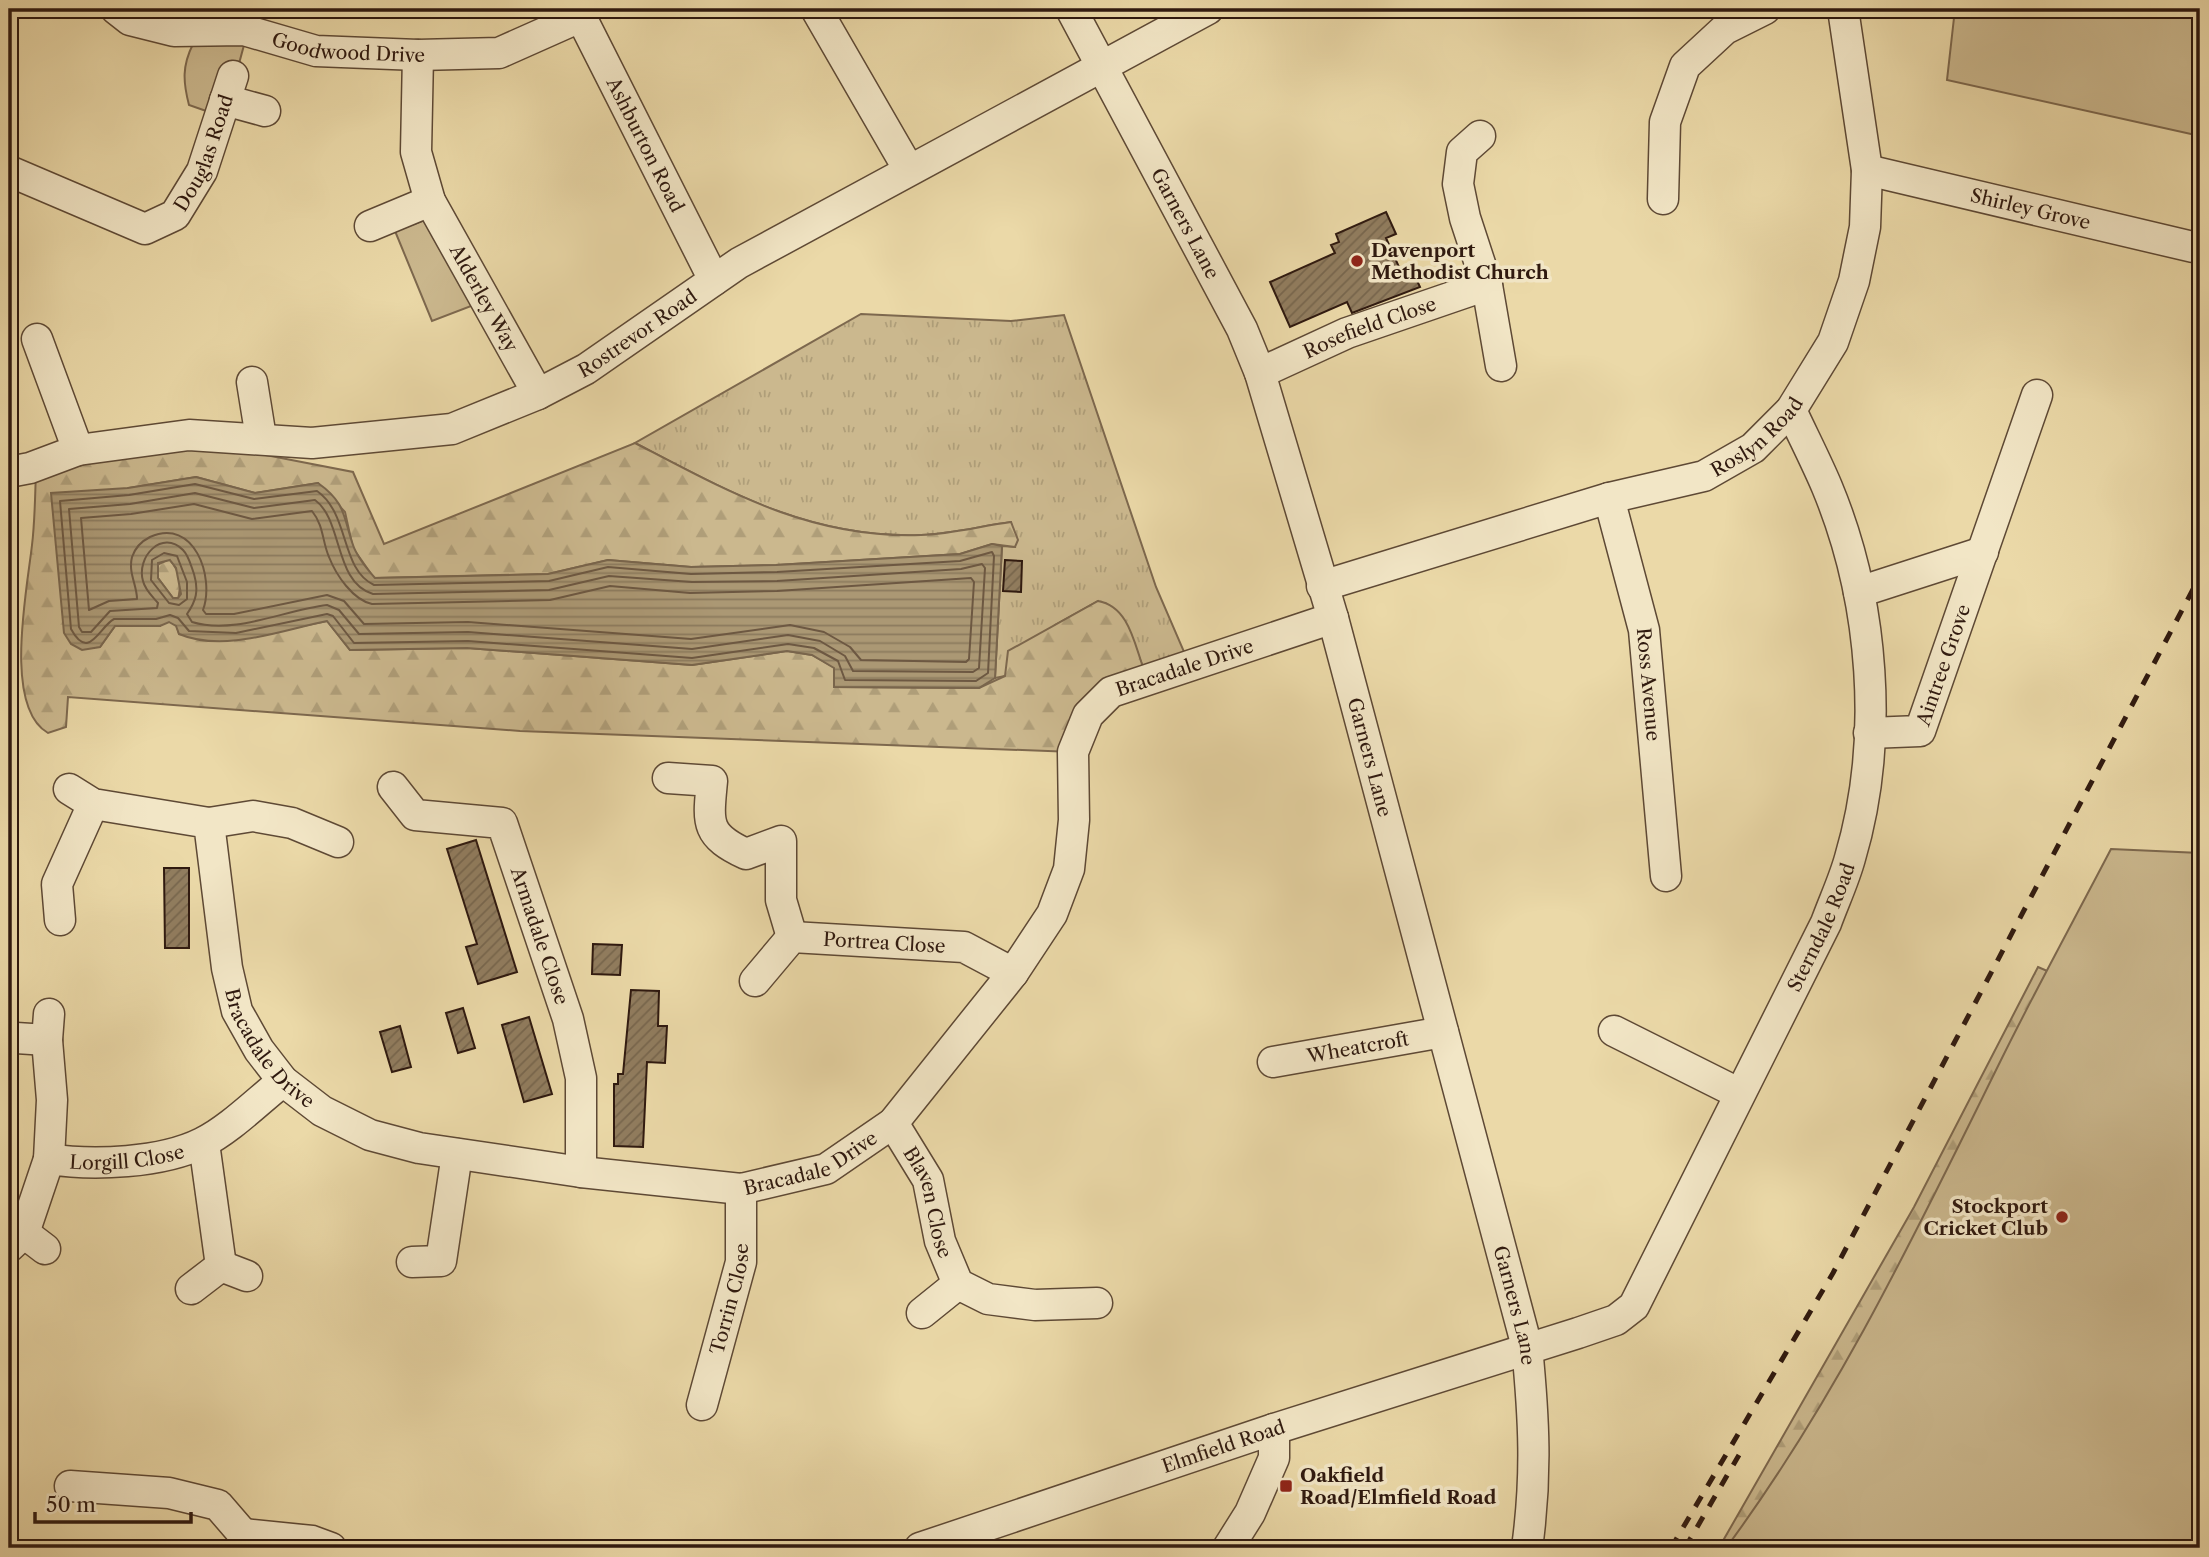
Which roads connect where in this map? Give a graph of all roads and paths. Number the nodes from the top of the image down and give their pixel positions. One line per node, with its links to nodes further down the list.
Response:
1 (116, 9): 8 (street, Goodwood Drive)
2 (816, 9): 12 (street)
3 (1071, 9): 9 (street, Garners Lane)
4 (1208, 9): 9 (street, Rostrevor Road)
5 (1765, 9): 15 (street)
6 (1843, 9): 13 (street, Roslyn Road)
7 (578, 13): 8 (street, Goodwood Drive); 19 (street, Ashburton Road)
8 (418, 55): 16 (street, Alderley Way)
9 (1102, 65): 12 (street, Rostrevor Road); 23 (street, Garners Lane)
10 (265, 111): 14 (street, Douglas Road)
11 (1480, 136): 20 (street)
12 (909, 170): 19 (street, Rostrevor Road)
13 (1867, 170): 18 (street, Shirley Grove); 27 (street, Roslyn Road)
14 (9, 171)
15 (1663, 199)
16 (430, 201): 17 (street); 25 (street, Alderley Way)
17 (370, 226)
18 (2193, 247)
19 (715, 280): 25 (street, Rostrevor Road)
20 (1487, 285): 22 (street); 23 (street, Rosefield Close)
21 (37, 339): 29 (street)
22 (1502, 366)
23 (1260, 373): 33 (street, Garners Lane)
24 (252, 382): 28 (street)
25 (538, 394): 28 (street, Rostrevor Road)
26 (2037, 395): 32 (street, Aintree Grove)
27 (1791, 410): 31 (street, Roslyn Road); 34 (street, Sterndale Road)
28 (261, 438): 29 (street, Rostrevor Road)
29 (78, 450): 30 (street, Rostrevor Road)
30 (9, 472)
31 (1609, 498): 33 (street, Roslyn Road); 41 (street, Ross Avenue)
32 (1983, 552): 34 (street); 36 (street, Aintree Grove)
33 (1322, 586): 35 (street, Garners Lane)
34 (1859, 592): 36 (street, Sterndale Road)
35 (1333, 618): 44 (street, Bracadale Drive); 47 (street, Garners Lane)
36 (1869, 733): 51 (street, Sterndale Road)
37 (668, 778): 43 (street)
38 (393, 787): 56 (street, Armadale Close)
39 (209, 823): 40 (street); 42 (street); 50 (street, Bracadale Drive)
40 (338, 842)
41 (1666, 876)
42 (60, 920)
43 (792, 937): 44 (street, Portrea Close); 45 (street)
44 (1013, 973): 52 (street, Bracadale Drive)
45 (755, 981)
46 (1614, 1031): 51 (street)
47 (1443, 1032): 49 (street, Wheatcroft); 64 (street, Garners Lane)
48 (16, 1038): 55 (street, Lorgill Close)
49 (1273, 1062)
50 (283, 1081): 53 (street, Lorgill Close); 54 (street, Bracadale Drive)
51 (1738, 1093): 64 (street, Sterndale Road)
52 (892, 1123): 57 (street, Bracadale Drive); 60 (street, Blaven Close)
53 (204, 1143): 55 (street, Lorgill Close); 61 (street, Lorgill Close)
54 (457, 1154): 56 (street, Bracadale Drive); 59 (street)
55 (49, 1159): 58 (street, Lorgill Close)
56 (581, 1172): 57 (street, Bracadale Drive)
57 (741, 1189): 65 (street, Torrin Close)
58 (26, 1243)
59 (412, 1262)
60 (958, 1284): 62 (street, Blaven Close); 63 (street, Blaven Close)
61 (191, 1289)
62 (1097, 1303)
63 (922, 1313)
64 (1527, 1347): 66 (street, Elmfield Road); 72 (street, Garners Lane)
65 (702, 1405)
66 (1273, 1429): 70 (street, Elmfield Road); 71 (street)
67 (70, 1486): 68 (street)
68 (242, 1541): 69 (street)
69 (331, 1548)
70 (920, 1548)
71 (1228, 1548)
72 (1527, 1548)

